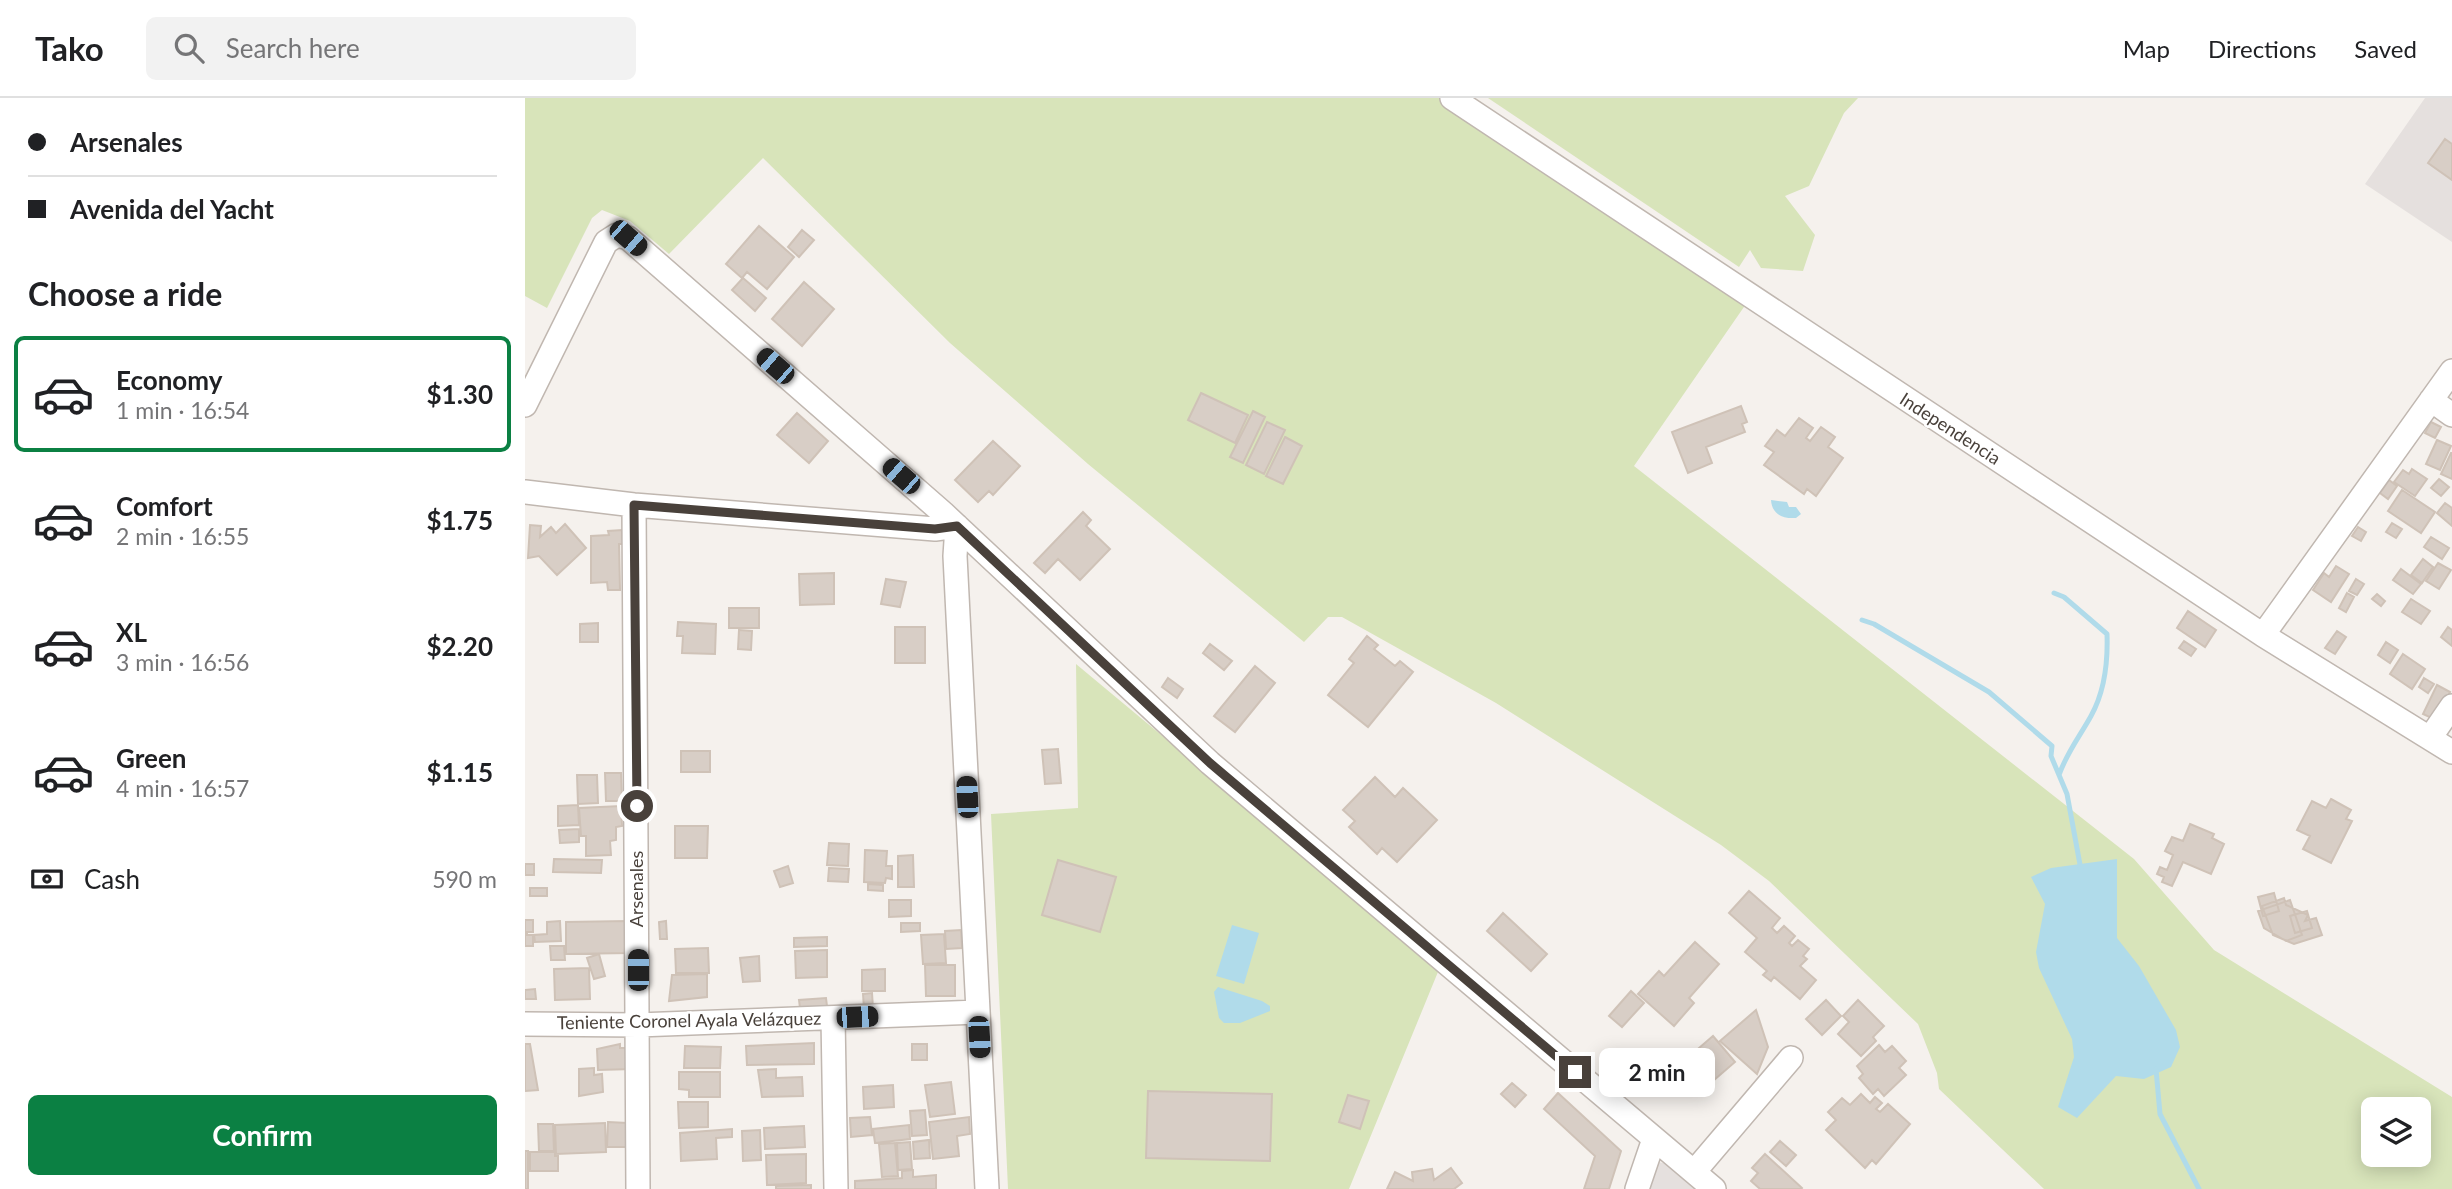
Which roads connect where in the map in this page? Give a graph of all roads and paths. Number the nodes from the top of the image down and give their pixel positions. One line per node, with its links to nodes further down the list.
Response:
1 (1452, 98): 9 (street, Independencia)
2 (2452, 371): 3 (street)
3 (2431, 400): 5 (street); 9 (street)
4 (525, 405): 8 (street)
5 (2452, 415)
6 (525, 492): 7 (street)
7 (634, 505): 8 (street); 16 (street, Arsenales)
8 (957, 526): 13 (street); 18 (street)
9 (2263, 635): 11 (street, Independencia)
10 (2452, 706): 11 (street)
11 (2430, 738): 12 (street, Independencia)
12 (2452, 752)
13 (978, 1012): 14 (street, Teniente Coronel Ayala Velázquez); 22 (street)
14 (833, 1018): 16 (street, Teniente Coronel Ayala Velázquez); 21 (street)
15 (525, 1024): 16 (street, Teniente Coronel Ayala Velázquez)
16 (638, 1025): 20 (street, Arsenales)
17 (1791, 1058): 19 (street)
18 (1654, 1139): 19 (street); 23 (street)
19 (1694, 1172): 24 (street)
20 (638, 1189)
21 (836, 1189)
22 (988, 1189)
23 (1637, 1189)
24 (1714, 1189)

